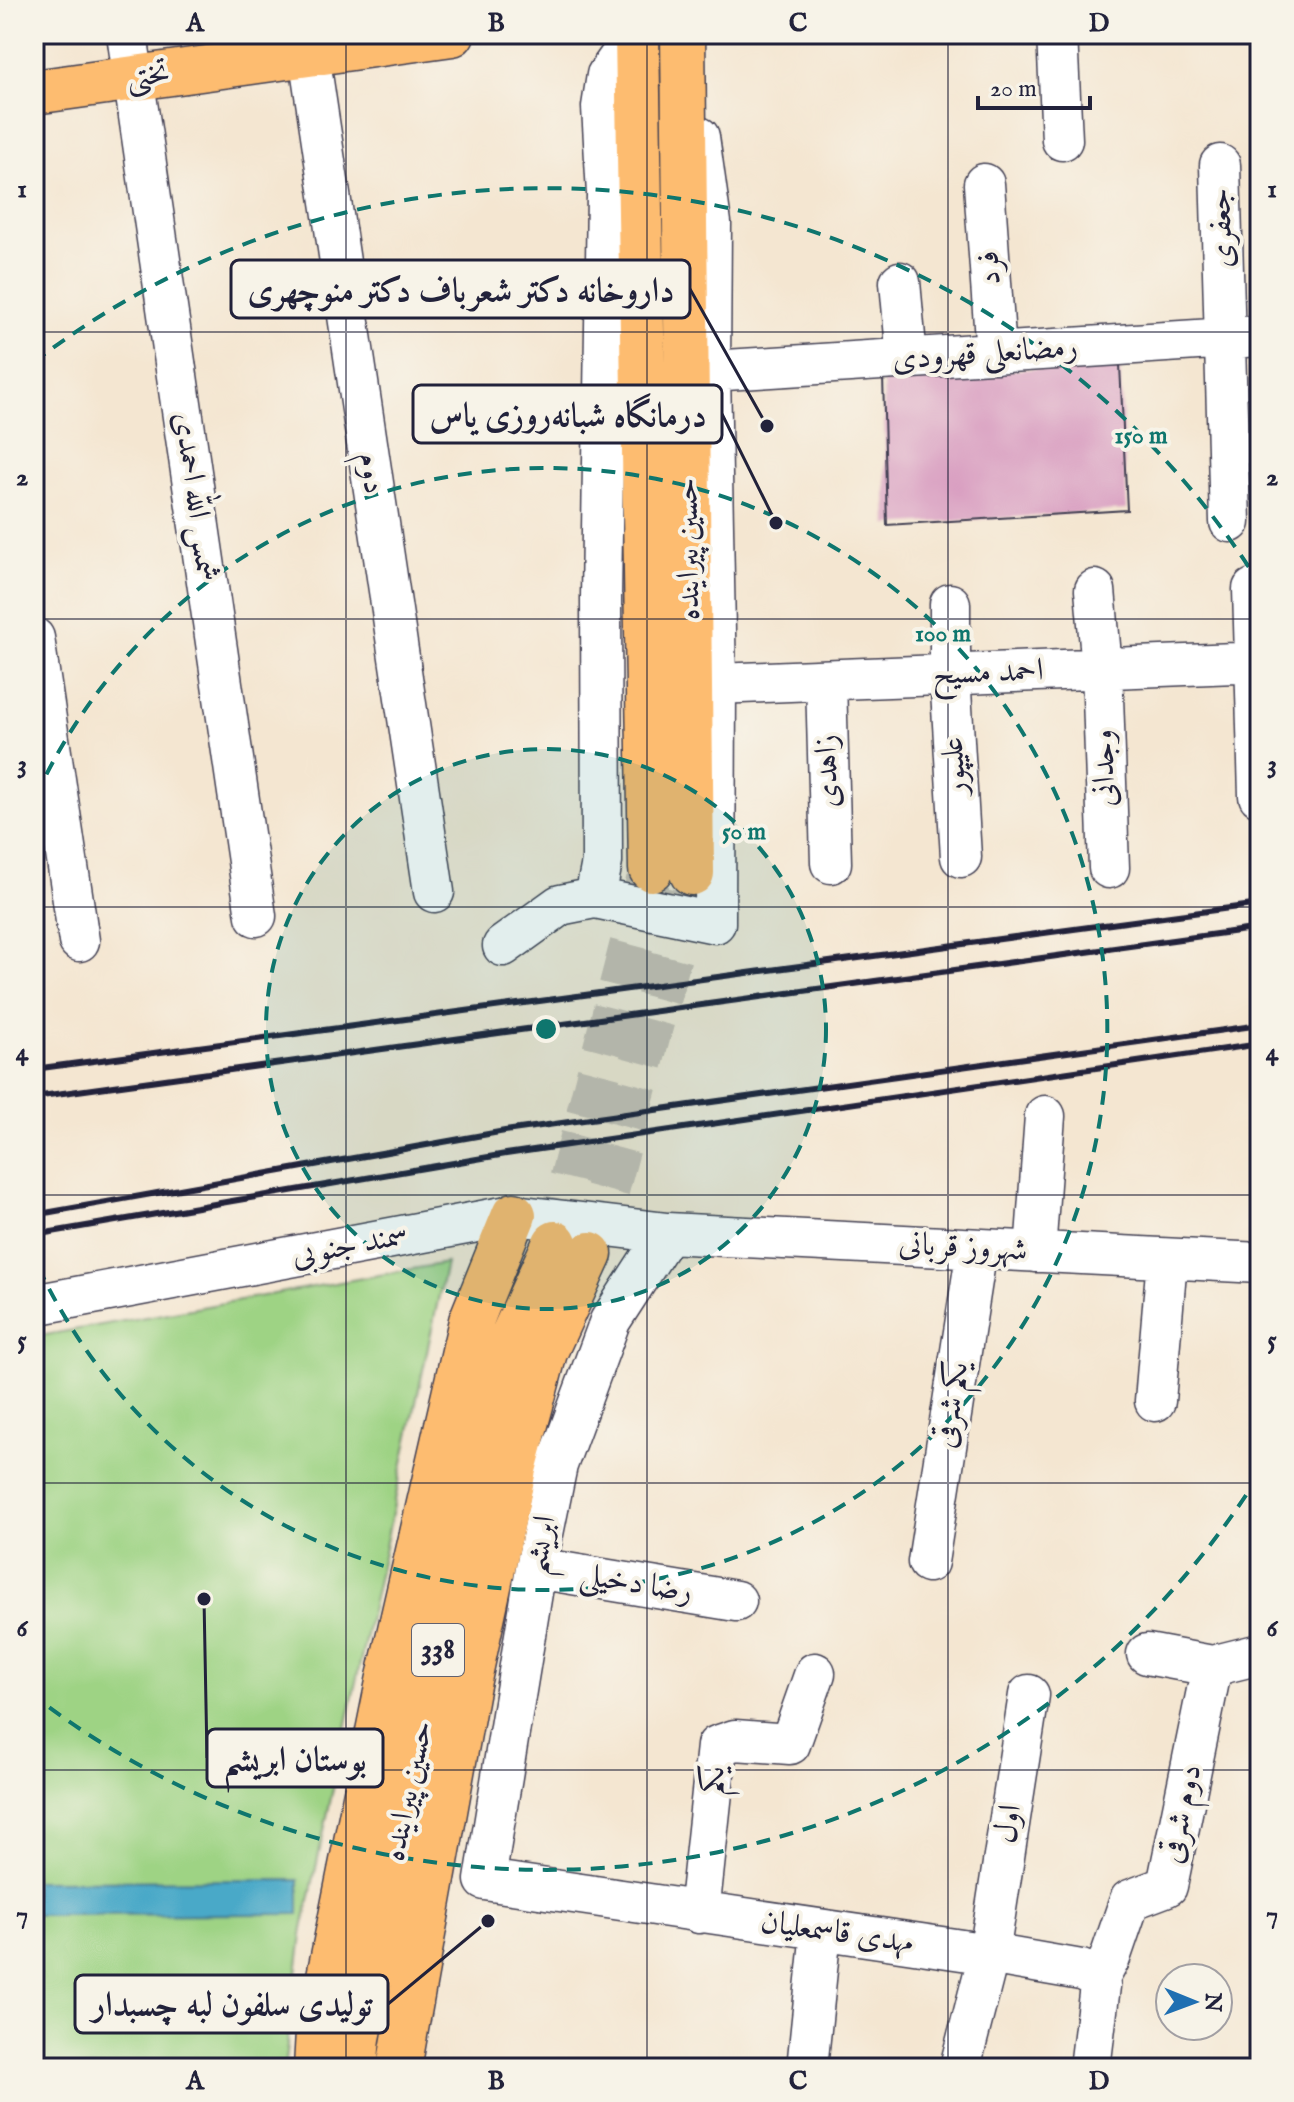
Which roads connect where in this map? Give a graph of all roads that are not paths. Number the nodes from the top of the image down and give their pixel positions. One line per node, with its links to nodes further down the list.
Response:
1 (127, 34): 7 (street, شمس الله احمدی)
2 (452, 34): 6 (main road, تختی)
3 (684, 34): 5 (main road, حسین پیراینده); 16 (street)
4 (1057, 34): 9 (street)
5 (637, 39): 32 (street)
6 (307, 44): 7 (main road, تختی); 31 (street, دوم)
7 (133, 78): 8 (main road, تختی); 33 (street, شمس الله احمدی)
8 (34, 92)
9 (1062, 140)
10 (1220, 165): 13 (street, جعفری)
11 (984, 184): 14 (street, فرد)
12 (900, 282): 15 (street)
13 (1243, 338): 14 (street, رمضانعلی قهرودی); 17 (street, جعفری)
14 (996, 353): 15 (street, رمضانعلی قهرودی)
15 (907, 359): 16 (street, رمضانعلی قهرودی)
16 (710, 371): 26 (street)
17 (1230, 522)
18 (1253, 589): 22 (street)
19 (1095, 590): 23 (street, وجدانی)
20 (950, 604): 24 (street, علیپور)
21 (34, 638): 34 (street)
22 (1258, 662): 23 (street, احمد مسیح); 27 (street)
23 (1102, 668): 24 (street, احمد مسیح); 30 (street, وجدانی)
24 (950, 674): 25 (street, احمد مسیح); 28 (street, علیپور)
25 (826, 680): 26 (street, احمد مسیح); 29 (street, زاهدی)
26 (716, 684): 32 (street)
27 (1259, 796)
28 (961, 857)
29 (831, 863)
30 (1109, 868)
31 (434, 892)
32 (595, 898): 35 (street)
33 (256, 916)
34 (79, 941)
35 (503, 946)
36 (1045, 1116): 40 (street)
37 (514, 1215): 38 (street, سمند جنوبی); 43 (street, سمند جنوبی); 59 (main road)
38 (667, 1233): 39 (street, شهروز قربانی); 46 (street, ابریشم)
39 (977, 1249): 40 (street, شهروز قربانی); 45 (street, یکم شرقی)
40 (1035, 1252): 41 (street, شهروز قربانی)
41 (1167, 1259): 42 (street, شهروز قربانی); 44 (street)
42 (1260, 1263)
43 (34, 1305)
44 (1155, 1401)
45 (928, 1562)
46 (536, 1568): 47 (street, رضا دخیلی); 53 (street, ابریشم)
47 (736, 1601)
48 (1147, 1654): 50 (street)
49 (1260, 1654): 50 (street)
50 (1212, 1666): 57 (street, دوم شرقی)
51 (815, 1673): 54 (street, یکم)
52 (1029, 1695): 56 (street, اول)
53 (485, 1880): 54 (street, مهدی قاسمعلیان)
54 (699, 1913): 55 (street, مهدی قاسمعلیان)
55 (821, 1931): 56 (street, مهدی قاسمعلیان); 62 (street)
56 (989, 1954): 57 (street, مهدی قاسمعلیان); 58 (street, اول)
57 (1097, 1982): 63 (street)
58 (961, 2063)
59 (316, 2068)
60 (355, 2068): 61 (main road, حسین پیراینده / 338)
61 (399, 2068)
62 (807, 2068)
63 (1090, 2068)

